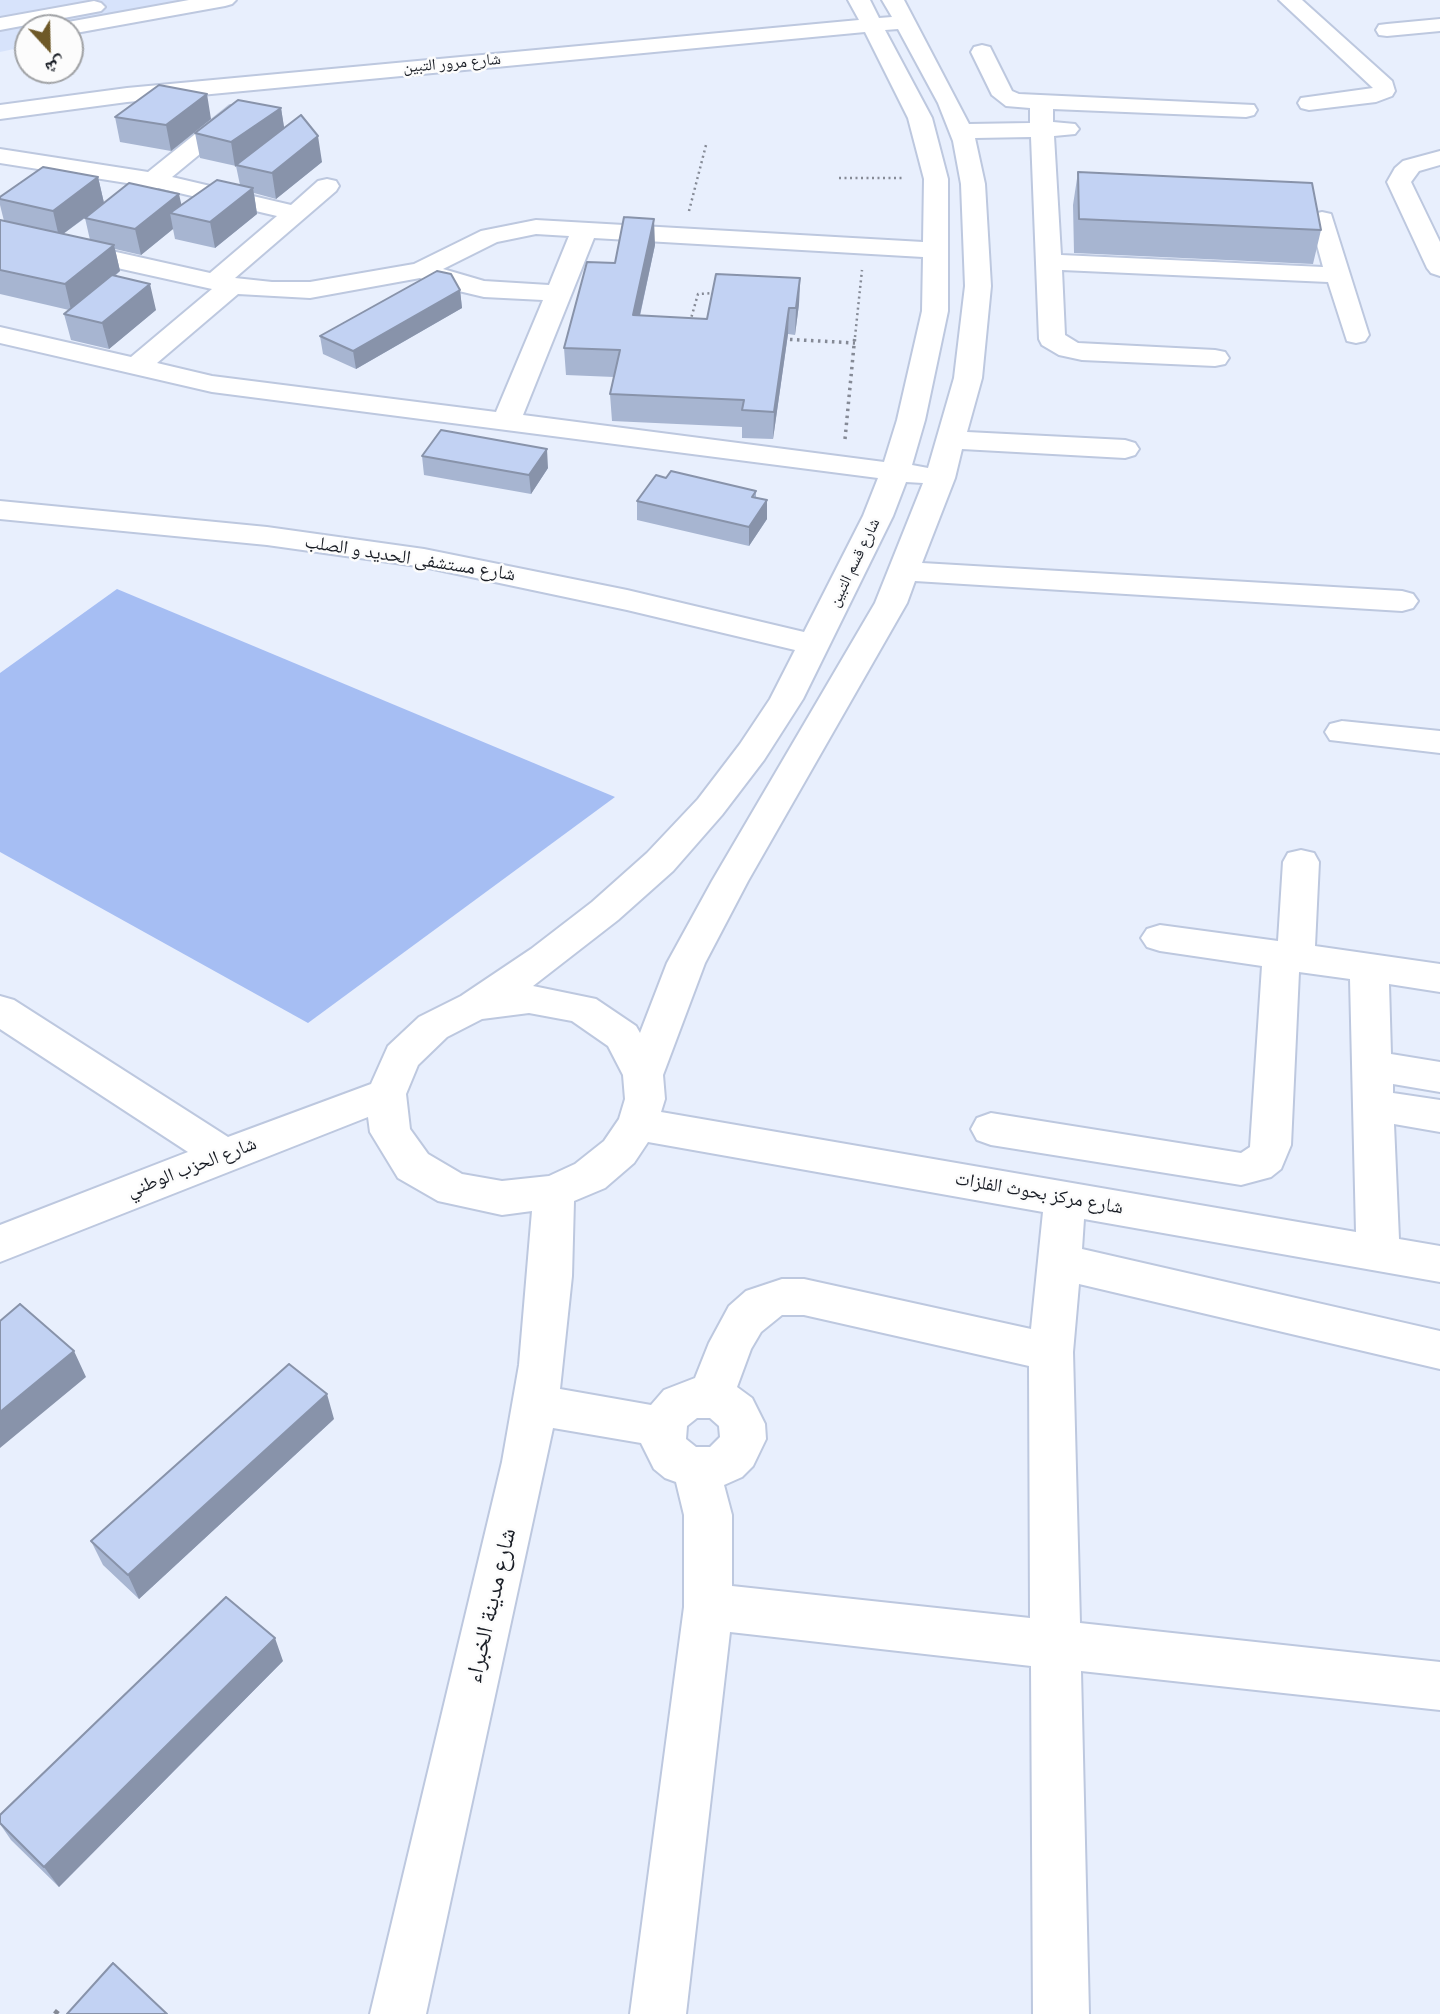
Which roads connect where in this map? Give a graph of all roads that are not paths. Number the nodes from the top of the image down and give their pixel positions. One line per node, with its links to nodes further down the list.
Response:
1 (225, 0): 3 (street)
2 (1290, 0): 13 (street)
3 (122, 7): 6 (street); 7 (street)
4 (899, 11): 5 (street, شارع مرور التبين); 18 (street)
5 (866, 12): 11 (street, شارع مرور التبين); 29 (street, شارع قسم التبين)
6 (84, 22)
7 (0, 24)
8 (1440, 25): 9 (street)
9 (1387, 30)
10 (982, 52): 15 (street)
11 (217, 86): 12 (street, شارع مرور التبين); 22 (street)
12 (68, 103): 16 (street, شارع مرور التبين); 19 (street)
13 (1309, 103)
14 (1236, 110): 15 (street)
15 (1045, 111): 17 (street); 18 (street); 31 (street)
16 (0, 112)
17 (1095, 130)
18 (961, 131): 41 (street)
19 (0, 150)
20 (0, 156): 22 (street)
21 (1440, 158): 30 (street)
22 (154, 180): 24 (street); 25 (street)
23 (327, 186): 25 (street)
24 (124, 203)
25 (295, 213): 34 (street)
26 (1322, 219): 33 (street)
27 (585, 229): 29 (street); 32 (street); 35 (street)
28 (0, 234): 34 (street)
29 (936, 250): 43 (street, شارع قسم التبين)
30 (1438, 259)
31 (1048, 262): 33 (street); 38 (street)
32 (422, 270): 34 (street); 35 (street)
33 (1338, 275): 37 (street)
34 (224, 284): 39 (street)
35 (558, 293): 40 (street)
36 (0, 335): 39 (street)
37 (1356, 335)
38 (1215, 358)
39 (135, 368): 40 (street)
40 (506, 423): 43 (street)
41 (950, 440): 42 (street); 44 (street)
42 (1125, 449)
43 (895, 472): 44 (street); 49 (street, شارع قسم التبين)
44 (940, 478): 47 (street)
45 (0, 510): 49 (street, شارع مستشفى الحديد و الصلب)
46 (1041, 554): 47 (street)
47 (908, 559): 48 (street); 60 (street)
48 (1402, 601)
49 (814, 645): 57 (street, شارع قسم التبين)
50 (1342, 732): 51 (street)
51 (1440, 742)
52 (1301, 862): 54 (street)
53 (1160, 938): 54 (street)
54 (1288, 956): 55 (street); 66 (street)
55 (1369, 968): 56 (street); 59 (street)
56 (1440, 978)
57 (475, 1006): 60 (street); 62 (street)
58 (0, 1010): 67 (street)
59 (1372, 1066): 61 (street); 63 (street)
60 (643, 1075): 65 (street)
61 (1440, 1077)
62 (386, 1094): 67 (street, شارع الحزب الوطني); 68 (street)
63 (1373, 1105): 64 (street); 71 (street)
64 (1440, 1116)
65 (638, 1124): 68 (street); 69 (street, شارع مركز بحوث الفلزات)
66 (991, 1129)
67 (224, 1155): 70 (street, شارع الحزب الوطني)
68 (554, 1192): 77 (street, شارع مدينة الخبراء)
69 (1065, 1199): 71 (street, شارع مركز بحوث الفلزات); 72 (street)
70 (0, 1244)
71 (1378, 1253): 73 (street, شارع مركز بحوث الفلزات)
72 (1059, 1262): 74 (street); 75 (street)
73 (1440, 1264)
74 (1440, 1350)
75 (1051, 1352): 76 (street); 81 (street)
76 (710, 1398): 78 (street); 79 (street)
77 (535, 1405): 78 (street); 83 (street, شارع مدينة الخبراء)
78 (664, 1427): 79 (street)
79 (696, 1468): 80 (street)
80 (708, 1607): 81 (street); 84 (street)
81 (1055, 1644): 82 (street); 85 (street)
82 (1440, 1686)
83 (397, 2014)
84 (658, 2014)
85 (1061, 2014)

